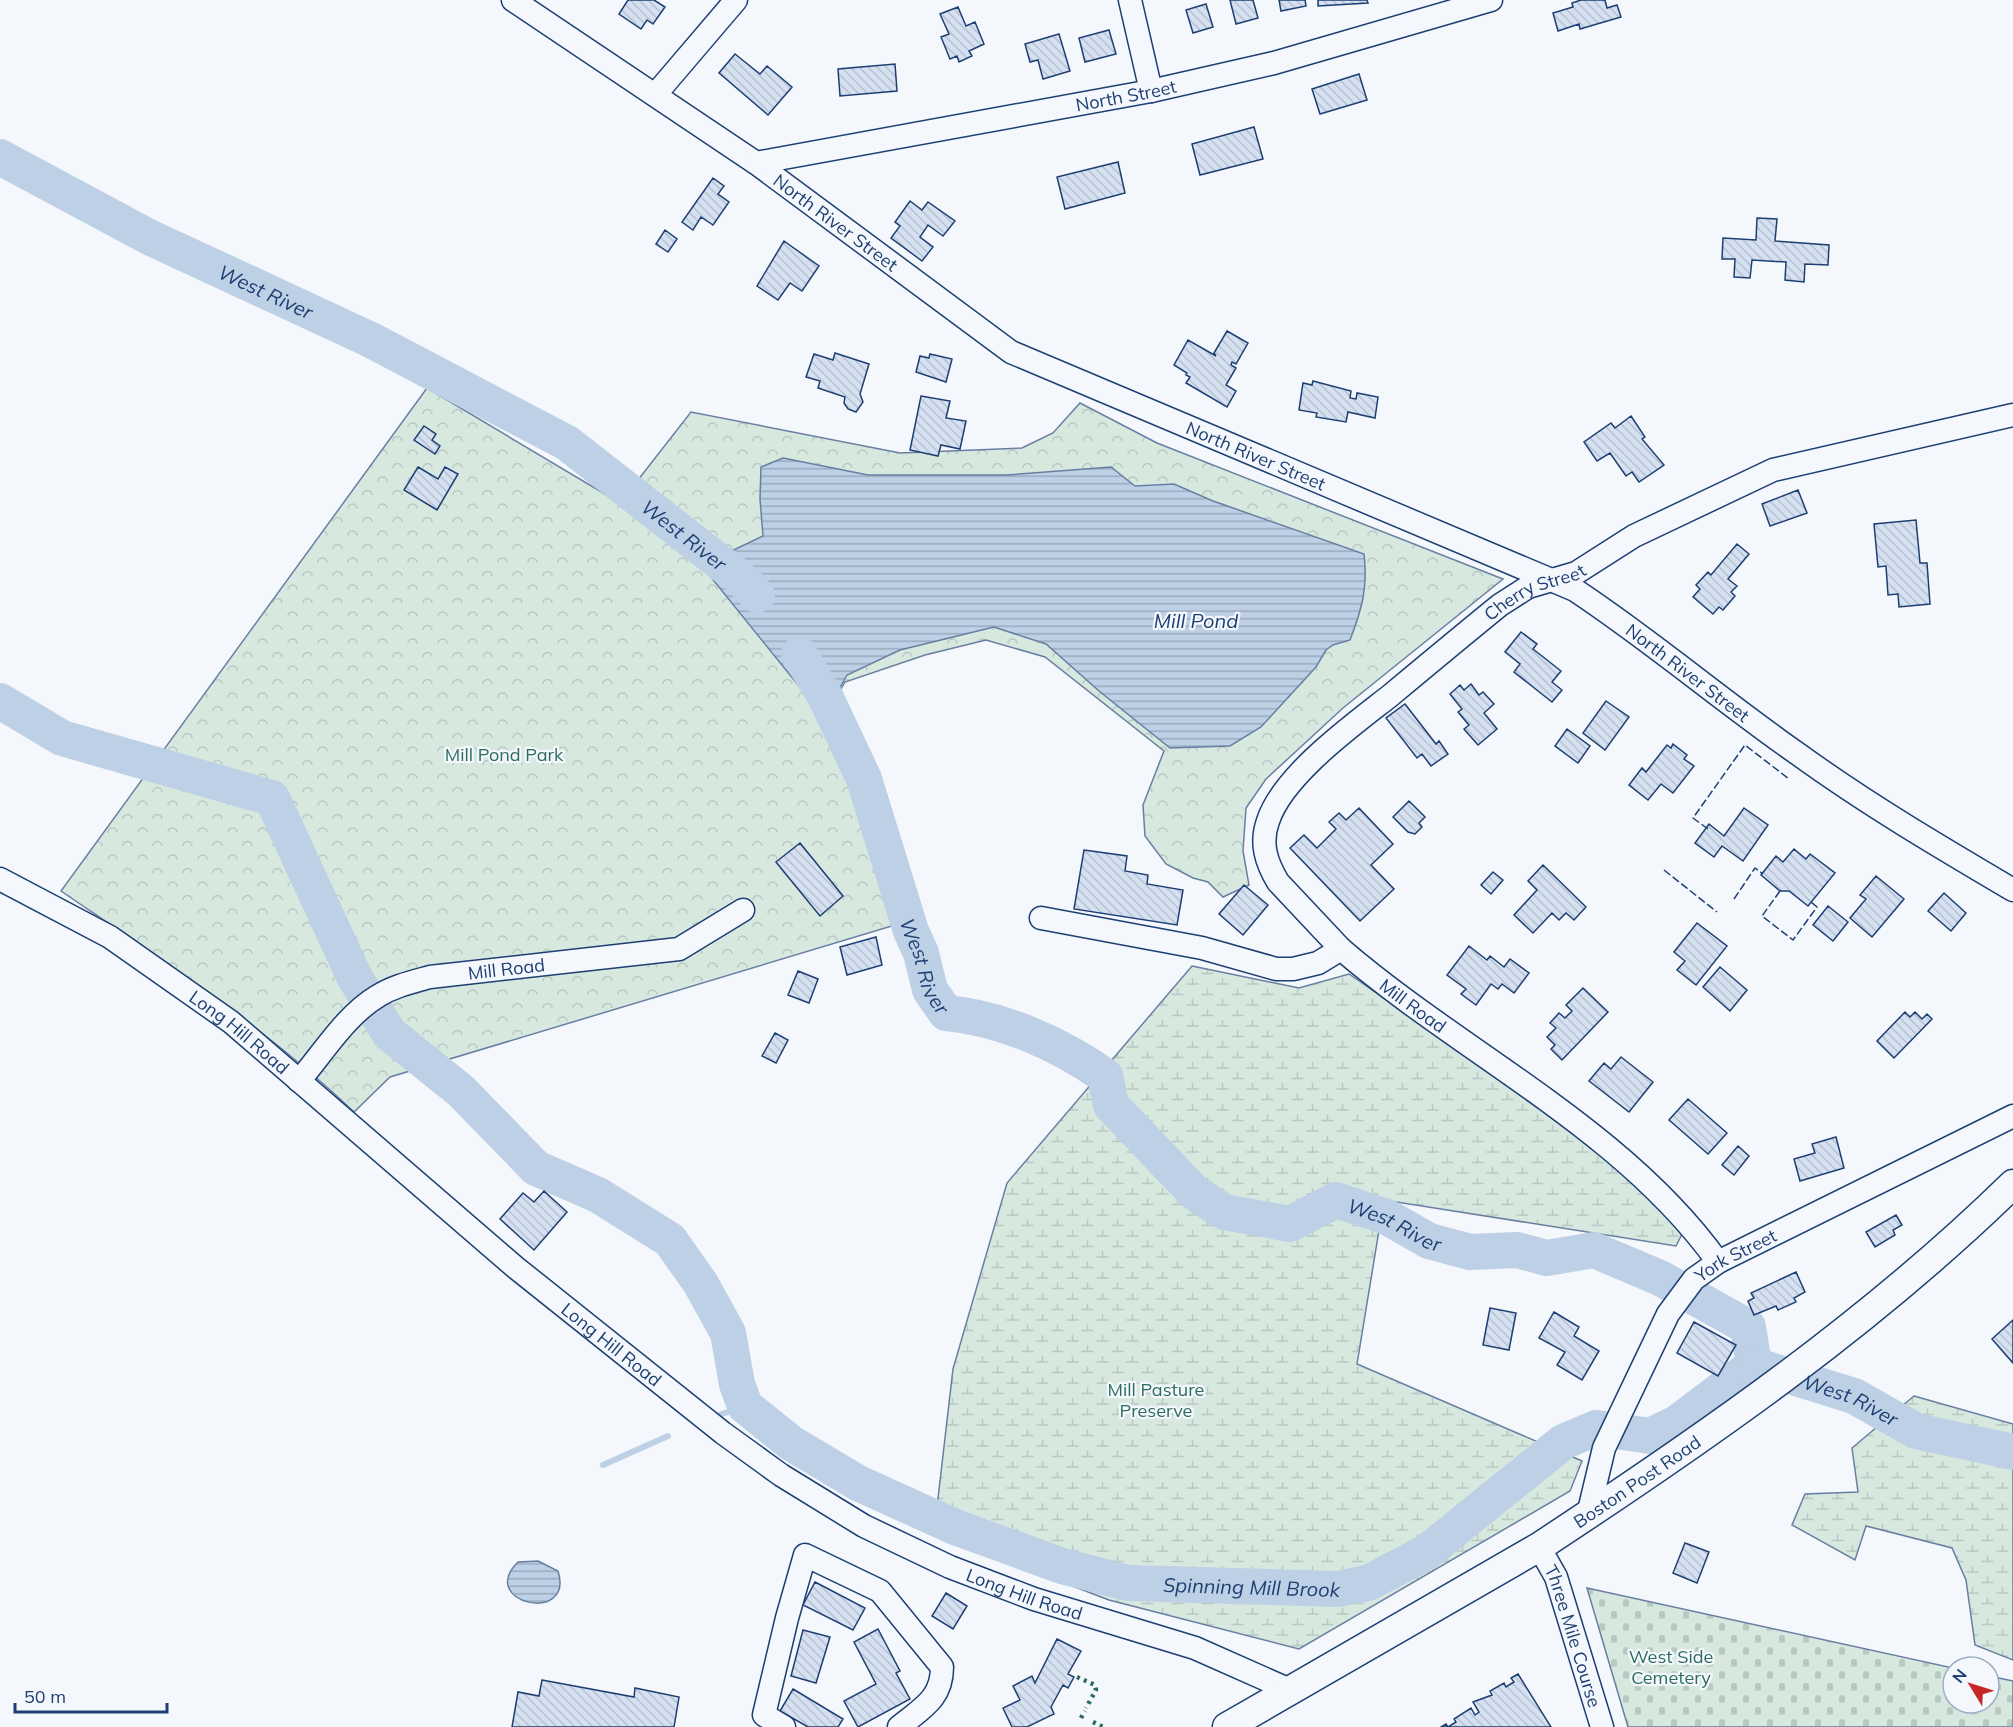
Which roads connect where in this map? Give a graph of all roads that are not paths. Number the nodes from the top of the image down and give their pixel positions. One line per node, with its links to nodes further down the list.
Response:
1 (513, 0): 6 (street, North River Street)
2 (736, 0): 6 (street)
3 (1130, 0): 5 (street)
4 (1491, 0): 5 (street, North Street)
5 (1151, 91): 7 (street, North Street)
6 (655, 95): 7 (street, North River Street)
7 (756, 163): 9 (street, North River Street)
8 (2013, 415): 9 (street, Cherry Street)
9 (1550, 579): 11 (street, North River Street); 14 (street, Cherry Street)
10 (0, 879): 15 (street, Long Hill Road)
11 (2013, 890)
12 (743, 910): 15 (street, Mill Road)
13 (1041, 918): 14 (street)
14 (1341, 949): 18 (street, Mill Road)
15 (299, 1081): 21 (street, Long Hill Road)
16 (2013, 1116): 18 (street, York Street)
17 (2013, 1184): 19 (main road, Boston Post Road)
18 (1718, 1262): 19 (street, York Street)
19 (1588, 1515): 20 (main road, Boston Post Road)
20 (1539, 1547): 21 (main road, Boston Post Road); 25 (street, Three Mile Course)
21 (1292, 1691): 24 (main road, Boston Post Road)
22 (784, 1727): 23 (street)
23 (900, 1727)
24 (1227, 1727)
25 (1602, 1727)

